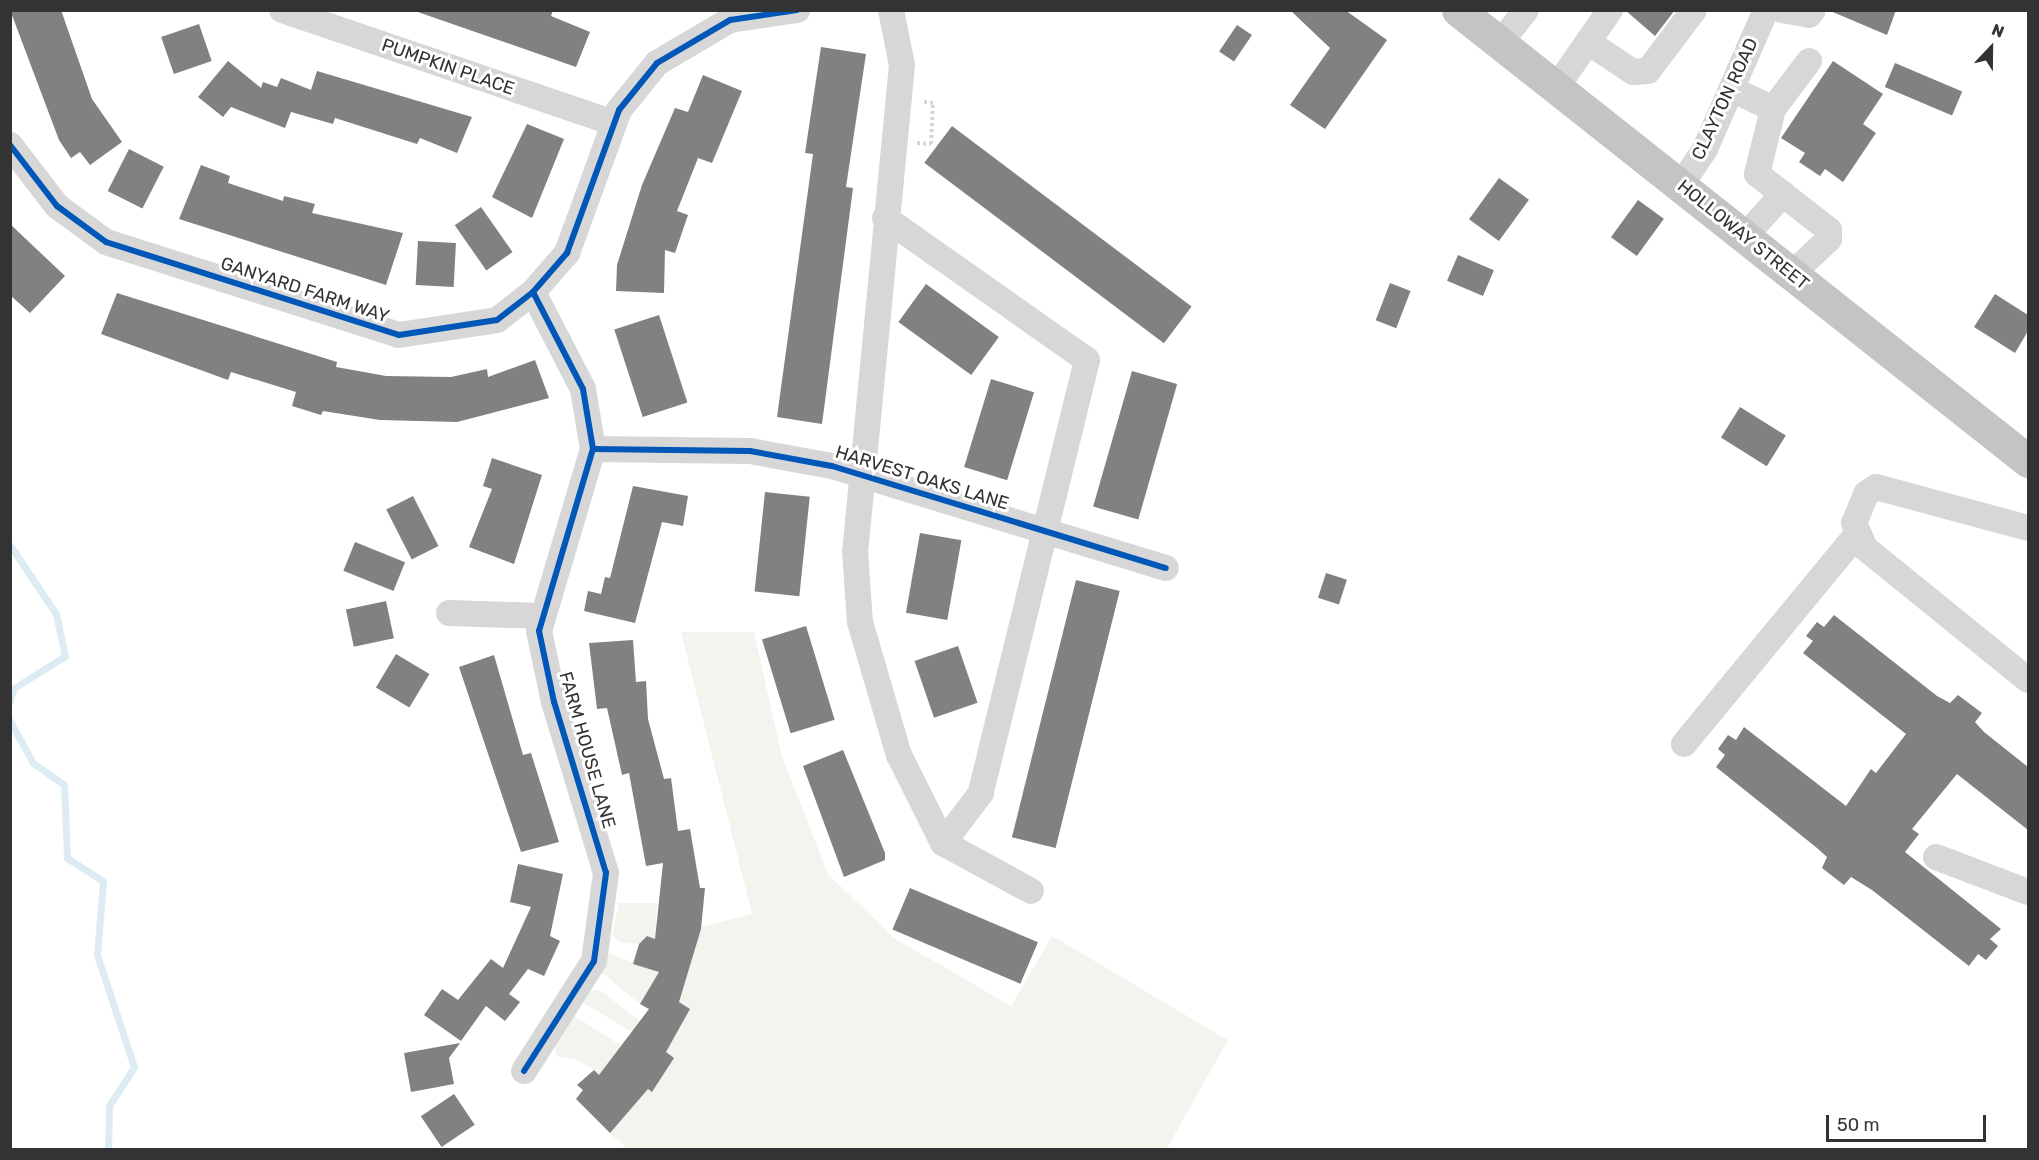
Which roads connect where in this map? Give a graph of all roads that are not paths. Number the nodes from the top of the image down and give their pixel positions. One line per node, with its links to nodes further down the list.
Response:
1 (282, 10): 17 (street, PUMPKIN PLACE)
2 (797, 10): 17 (street, GANYARD FARM WAY)
3 (891, 10): 21 (street)
4 (1458, 10): 12 (highway, HOLLOWAY STREET)
5 (1527, 10): 12 (street)
6 (1610, 10): 11 (street)
7 (1694, 10): 11 (street)
8 (1766, 10): 15 (street, CLAYTON ROAD)
9 (1782, 10): 10 (street)
10 (1813, 10)
11 (1588, 42): 14 (street)
12 (1500, 43): 14 (highway, HOLLOWAY STREET)
13 (1809, 61): 16 (street)
14 (1556, 88): 19 (highway, HOLLOWAY STREET)
15 (1732, 89): 16 (street); 19 (street, CLAYTON ROAD)
16 (1773, 109): 20 (street)
17 (613, 123): 24 (street, GANYARD FARM WAY)
18 (10, 145): 24 (street, GANYARD FARM WAY)
19 (1681, 185): 22 (highway, HOLLOWAY STREET)
20 (1783, 194): 22 (street); 23 (street)
21 (885, 218): 27 (street); 29 (street)
22 (1745, 236): 23 (highway, HOLLOWAY STREET)
23 (1792, 274): 26 (highway, HOLLOWAY STREET)
24 (533, 292): 25 (street, FARM HOUSE LANE)
25 (593, 449): 27 (street, HARVEST OAKS LANE); 33 (street, FARM HOUSE LANE)
26 (2028, 461)
27 (863, 474): 29 (street, HARVEST OAKS LANE); 36 (street)
28 (2028, 528): 30 (street)
29 (1044, 531): 31 (street, HARVEST OAKS LANE); 36 (street)
30 (1857, 534): 34 (street); 35 (street)
31 (1166, 568)
32 (449, 613): 33 (street)
33 (543, 616): 40 (street, FARM HOUSE LANE)
34 (2028, 680)
35 (1684, 744)
36 (943, 843): 38 (street)
37 (1936, 857): 39 (street)
38 (1031, 891)
39 (2028, 892)
40 (524, 1071)

